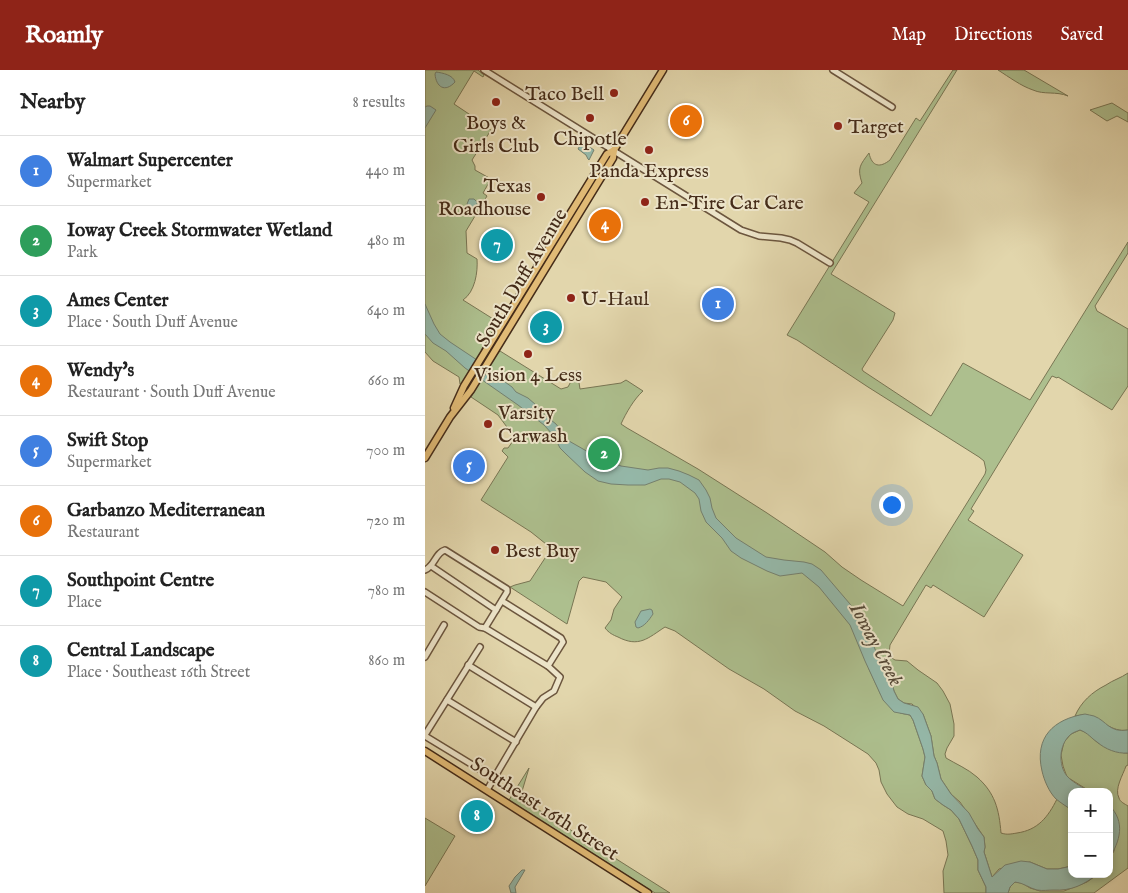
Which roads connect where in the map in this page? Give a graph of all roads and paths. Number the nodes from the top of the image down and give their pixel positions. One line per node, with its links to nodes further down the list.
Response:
1 (484, 70): 5 (street)
2 (663, 70): 5 (main road, South Duff Avenue)
3 (833, 70): 4 (street)
4 (892, 107)
5 (614, 150): 6 (street); 7 (main road, South Duff Avenue)
6 (830, 263)
7 (425, 458)
8 (431, 566): 9 (street); 11 (street); 12 (street)
9 (425, 570)
10 (425, 592): 14 (street)
11 (502, 601): 12 (street); 18 (street)
12 (496, 610): 14 (street)
13 (445, 625): 16 (street)
14 (485, 628): 18 (street)
15 (480, 647): 17 (street)
16 (425, 657)
17 (468, 665): 19 (street); 20 (street)
18 (548, 666): 20 (street)
19 (447, 700): 21 (street); 22 (street)
20 (536, 707): 22 (street)
21 (425, 736): 24 (street)
22 (516, 742): 24 (street)
23 (425, 750): 25 (main road, Southeast 16th Street)
24 (494, 778): 25 (street)
25 (487, 790): 26 (main road, Southeast 16th Street)
26 (648, 893)

